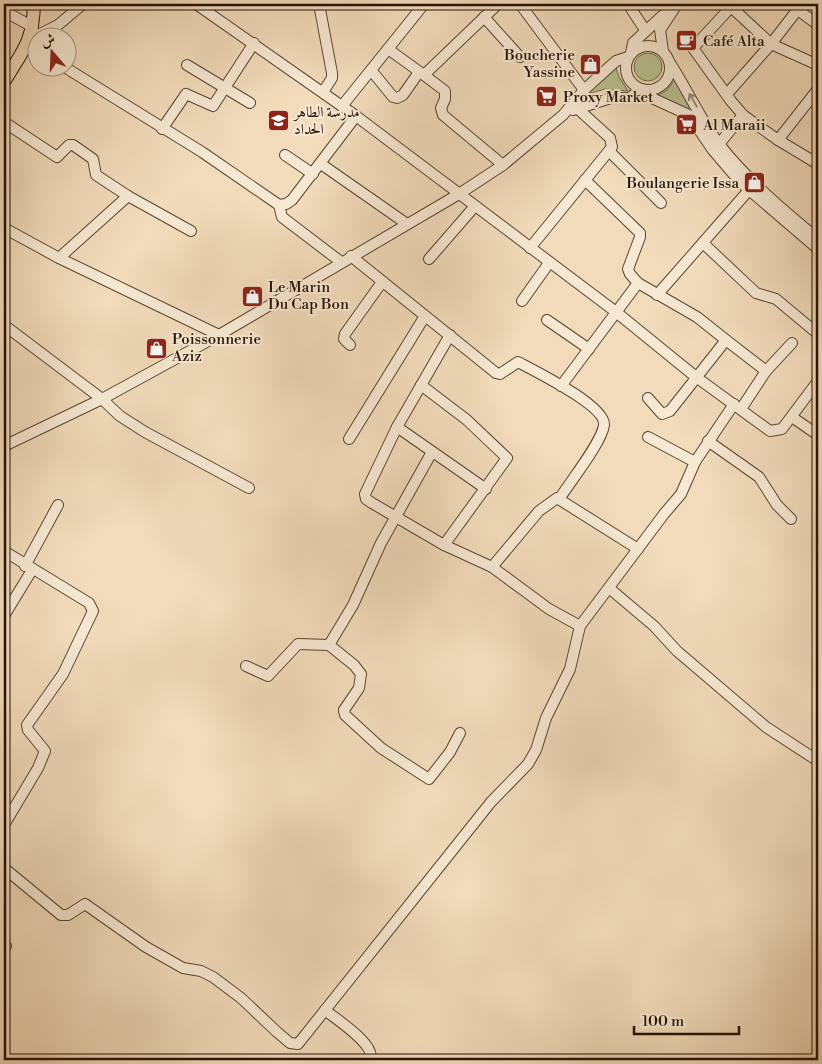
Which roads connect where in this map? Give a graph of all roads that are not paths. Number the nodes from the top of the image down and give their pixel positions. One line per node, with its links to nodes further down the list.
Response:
1 (34, 4): 16 (main road)
2 (83, 4): 17 (street)
3 (198, 4): 20 (street)
4 (318, 4): 38 (street)
5 (424, 4): 23 (street)
6 (498, 4): 14 (street)
7 (520, 4): 37 (street)
8 (628, 4): 18 (street)
9 (674, 4): 18 (street)
10 (679, 4): 24 (street)
11 (729, 5): 21 (street); 39 (street)
12 (796, 6): 15 (street); 21 (street)
13 (4, 11): 19 (street)
14 (484, 17): 26 (street); 31 (street)
15 (818, 25)
16 (33, 28)
17 (53, 28)
18 (645, 30): 25 (street)
19 (28, 36)
20 (254, 43): 34 (street); 38 (street)
21 (771, 44): 28 (street); 39 (street)
22 (28, 46): 33 (main road)
23 (388, 49): 30 (street); 31 (street)
24 (663, 51): 25 (street); 27 (street)
25 (629, 55): 35 (street); 37 (street)
26 (520, 56)
27 (670, 63): 35 (street); 49 (street, one-way to 27)
28 (818, 64)
29 (188, 65): 34 (street)
30 (371, 70): 31 (street); 41 (street)
31 (422, 73): 54 (street)
32 (78, 76): 47 (street)
33 (4, 82)
34 (225, 87): 40 (street); 47 (street)
35 (643, 89): 42 (street); 57 (street)
36 (818, 89): 48 (street)
37 (584, 90): 43 (street)
38 (323, 92): 41 (street)
39 (727, 94): 44 (street)
40 (250, 103)
41 (342, 106): 45 (street)
42 (577, 108): 43 (street); 50 (street)
43 (563, 115): 54 (street)
44 (744, 115): 48 (street); 49 (street)
45 (356, 116): 52 (street); 58 (street)
46 (4, 122): 59 (street)
47 (162, 128): 61 (street)
48 (778, 140): 53 (street)
49 (719, 144): 66 (street)
50 (608, 151): 56 (street); 60 (street)
51 (285, 155): 55 (street)
52 (321, 164): 55 (street); 63 (street)
53 (818, 164)
54 (503, 165): 58 (street)
55 (313, 174): 61 (street)
56 (585, 180): 68 (street); 76 (street)
57 (749, 190): 67 (street); 69 (street)
58 (459, 194): 62 (street); 63 (street)
59 (128, 196): 65 (street); 71 (street)
60 (661, 203)
61 (279, 205): 73 (street)
62 (475, 206): 68 (street); 72 (street)
63 (407, 224): 70 (street)
64 (4, 228): 71 (street)
65 (191, 231)
66 (818, 239)
67 (703, 243): 77 (street); 83 (street)
68 (530, 248): 74 (street)
69 (818, 249)
70 (351, 256): 73 (street); 75 (street)
71 (59, 258): 84 (street)
72 (429, 259)
73 (341, 262): 84 (street)
74 (549, 263): 78 (street); 79 (street)
75 (382, 282): 80 (street); 88 (street)
76 (638, 283): 77 (street); 79 (street)
77 (657, 295): 86 (street)
78 (522, 301)
79 (616, 312): 89 (street); 91 (street)
80 (425, 316): 85 (street); 102 (street)
81 (547, 320): 89 (street)
82 (5, 329): 96 (street)
83 (818, 334)
84 (219, 335): 96 (street)
85 (450, 335): 93 (street); 94 (street)
86 (726, 340): 90 (street); 91 (street)
87 (792, 342): 90 (street)
88 (350, 345)
89 (589, 349): 94 (street)
90 (766, 371): 97 (street)
91 (696, 377): 95 (street); 97 (street)
92 (818, 381): 98 (street)
93 (421, 385): 99 (street); 108 (street)
94 (561, 386): 109 (street)
95 (648, 398)
96 (102, 399): 104 (street); 107 (street)
97 (738, 406): 98 (street); 103 (street)
98 (792, 417): 100 (street)
99 (397, 427): 105 (street); 111 (street)
100 (818, 435)
101 (648, 437): 106 (street)
102 (349, 439)
103 (708, 441): 106 (street); 112 (street)
104 (4, 446)
105 (432, 452): 108 (street); 111 (street)
106 (695, 462): 114 (street)
107 (249, 488)
108 (486, 489): 113 (street)
109 (560, 498): 114 (street); 116 (street)
110 (58, 505): 117 (street)
111 (396, 517): 113 (street); 122 (street)
112 (791, 519)
113 (444, 545): 116 (street)
114 (638, 549): 118 (street)
115 (4, 552): 117 (street)
116 (492, 567): 121 (street)
117 (29, 568): 119 (street); 126 (street)
118 (608, 588): 121 (street); 125 (street)
119 (8, 599): 120 (street)
120 (4, 616)
121 (580, 626): 128 (street)
122 (329, 646): 123 (street); 124 (street)
123 (246, 666)
124 (460, 734)
125 (818, 761)
126 (4, 826)
127 (4, 868): 128 (street)
128 (325, 1010): 129 (street)
129 (370, 1060)

